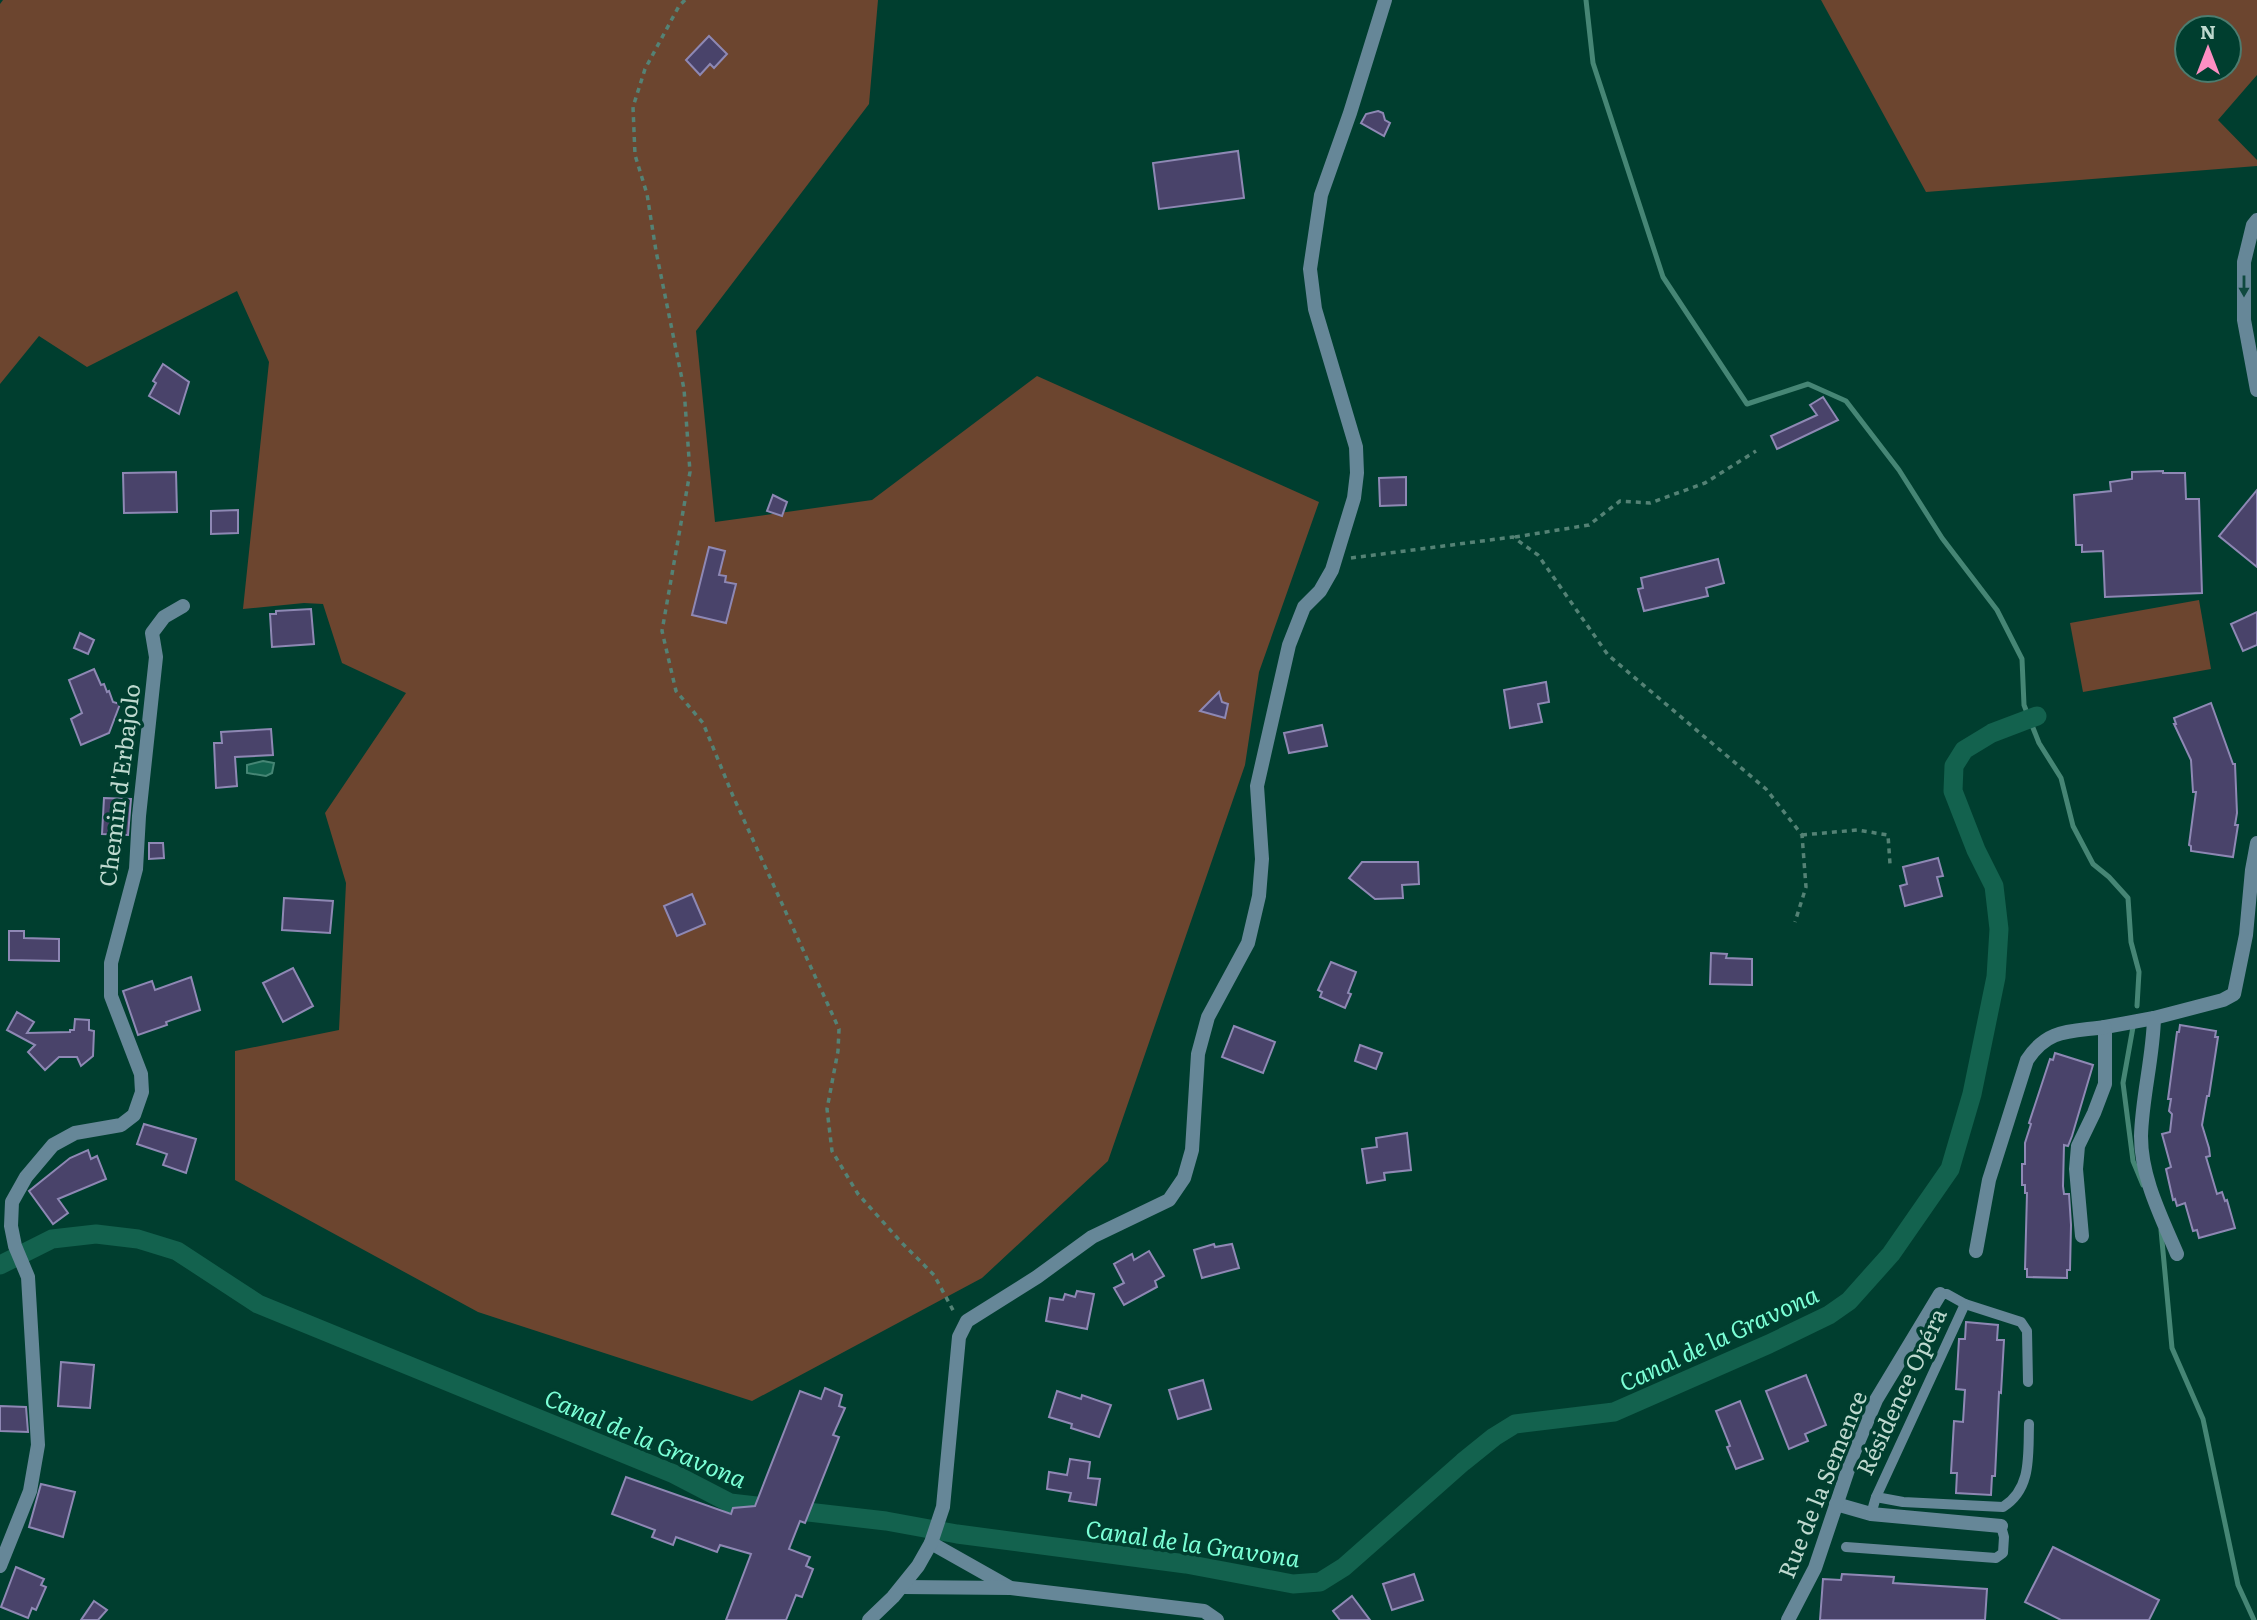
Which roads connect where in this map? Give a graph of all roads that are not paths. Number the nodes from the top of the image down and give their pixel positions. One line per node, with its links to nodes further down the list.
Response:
1 (1385, 0): 19 (street)
2 (2257, 220): 3 (street, one-way to 3)
3 (2257, 390)
4 (183, 606): 21 (street, Chemin d'Erbajolo)
5 (2257, 843): 6 (street)
6 (2154, 1018): 7 (street); 10 (street)
7 (2105, 1027): 8 (street); 9 (street)
8 (2082, 1236)
9 (1976, 1251)
10 (2177, 1254)
11 (1940, 1294): 12 (lane, Résidence Opéra); 16 (street, Rue de la Semence)
12 (1965, 1304): 13 (lane, Résidence Opéra); 15 (lane, Résidence Opéra)
13 (2028, 1382)
14 (2029, 1424): 15 (lane, Résidence Opéra)
15 (1876, 1497): 17 (lane, Résidence Opéra)
16 (1836, 1504): 17 (street); 26 (street, Rue de la Semence)
17 (1871, 1514): 18 (street)
18 (2001, 1525): 20 (lane)
19 (931, 1542): 22 (street); 23 (street)
20 (1846, 1547)
21 (0, 1566)
22 (903, 1587): 23 (street); 24 (street)
23 (1011, 1588): 25 (street)
24 (869, 1620)
25 (1217, 1620)
26 (1788, 1620)

